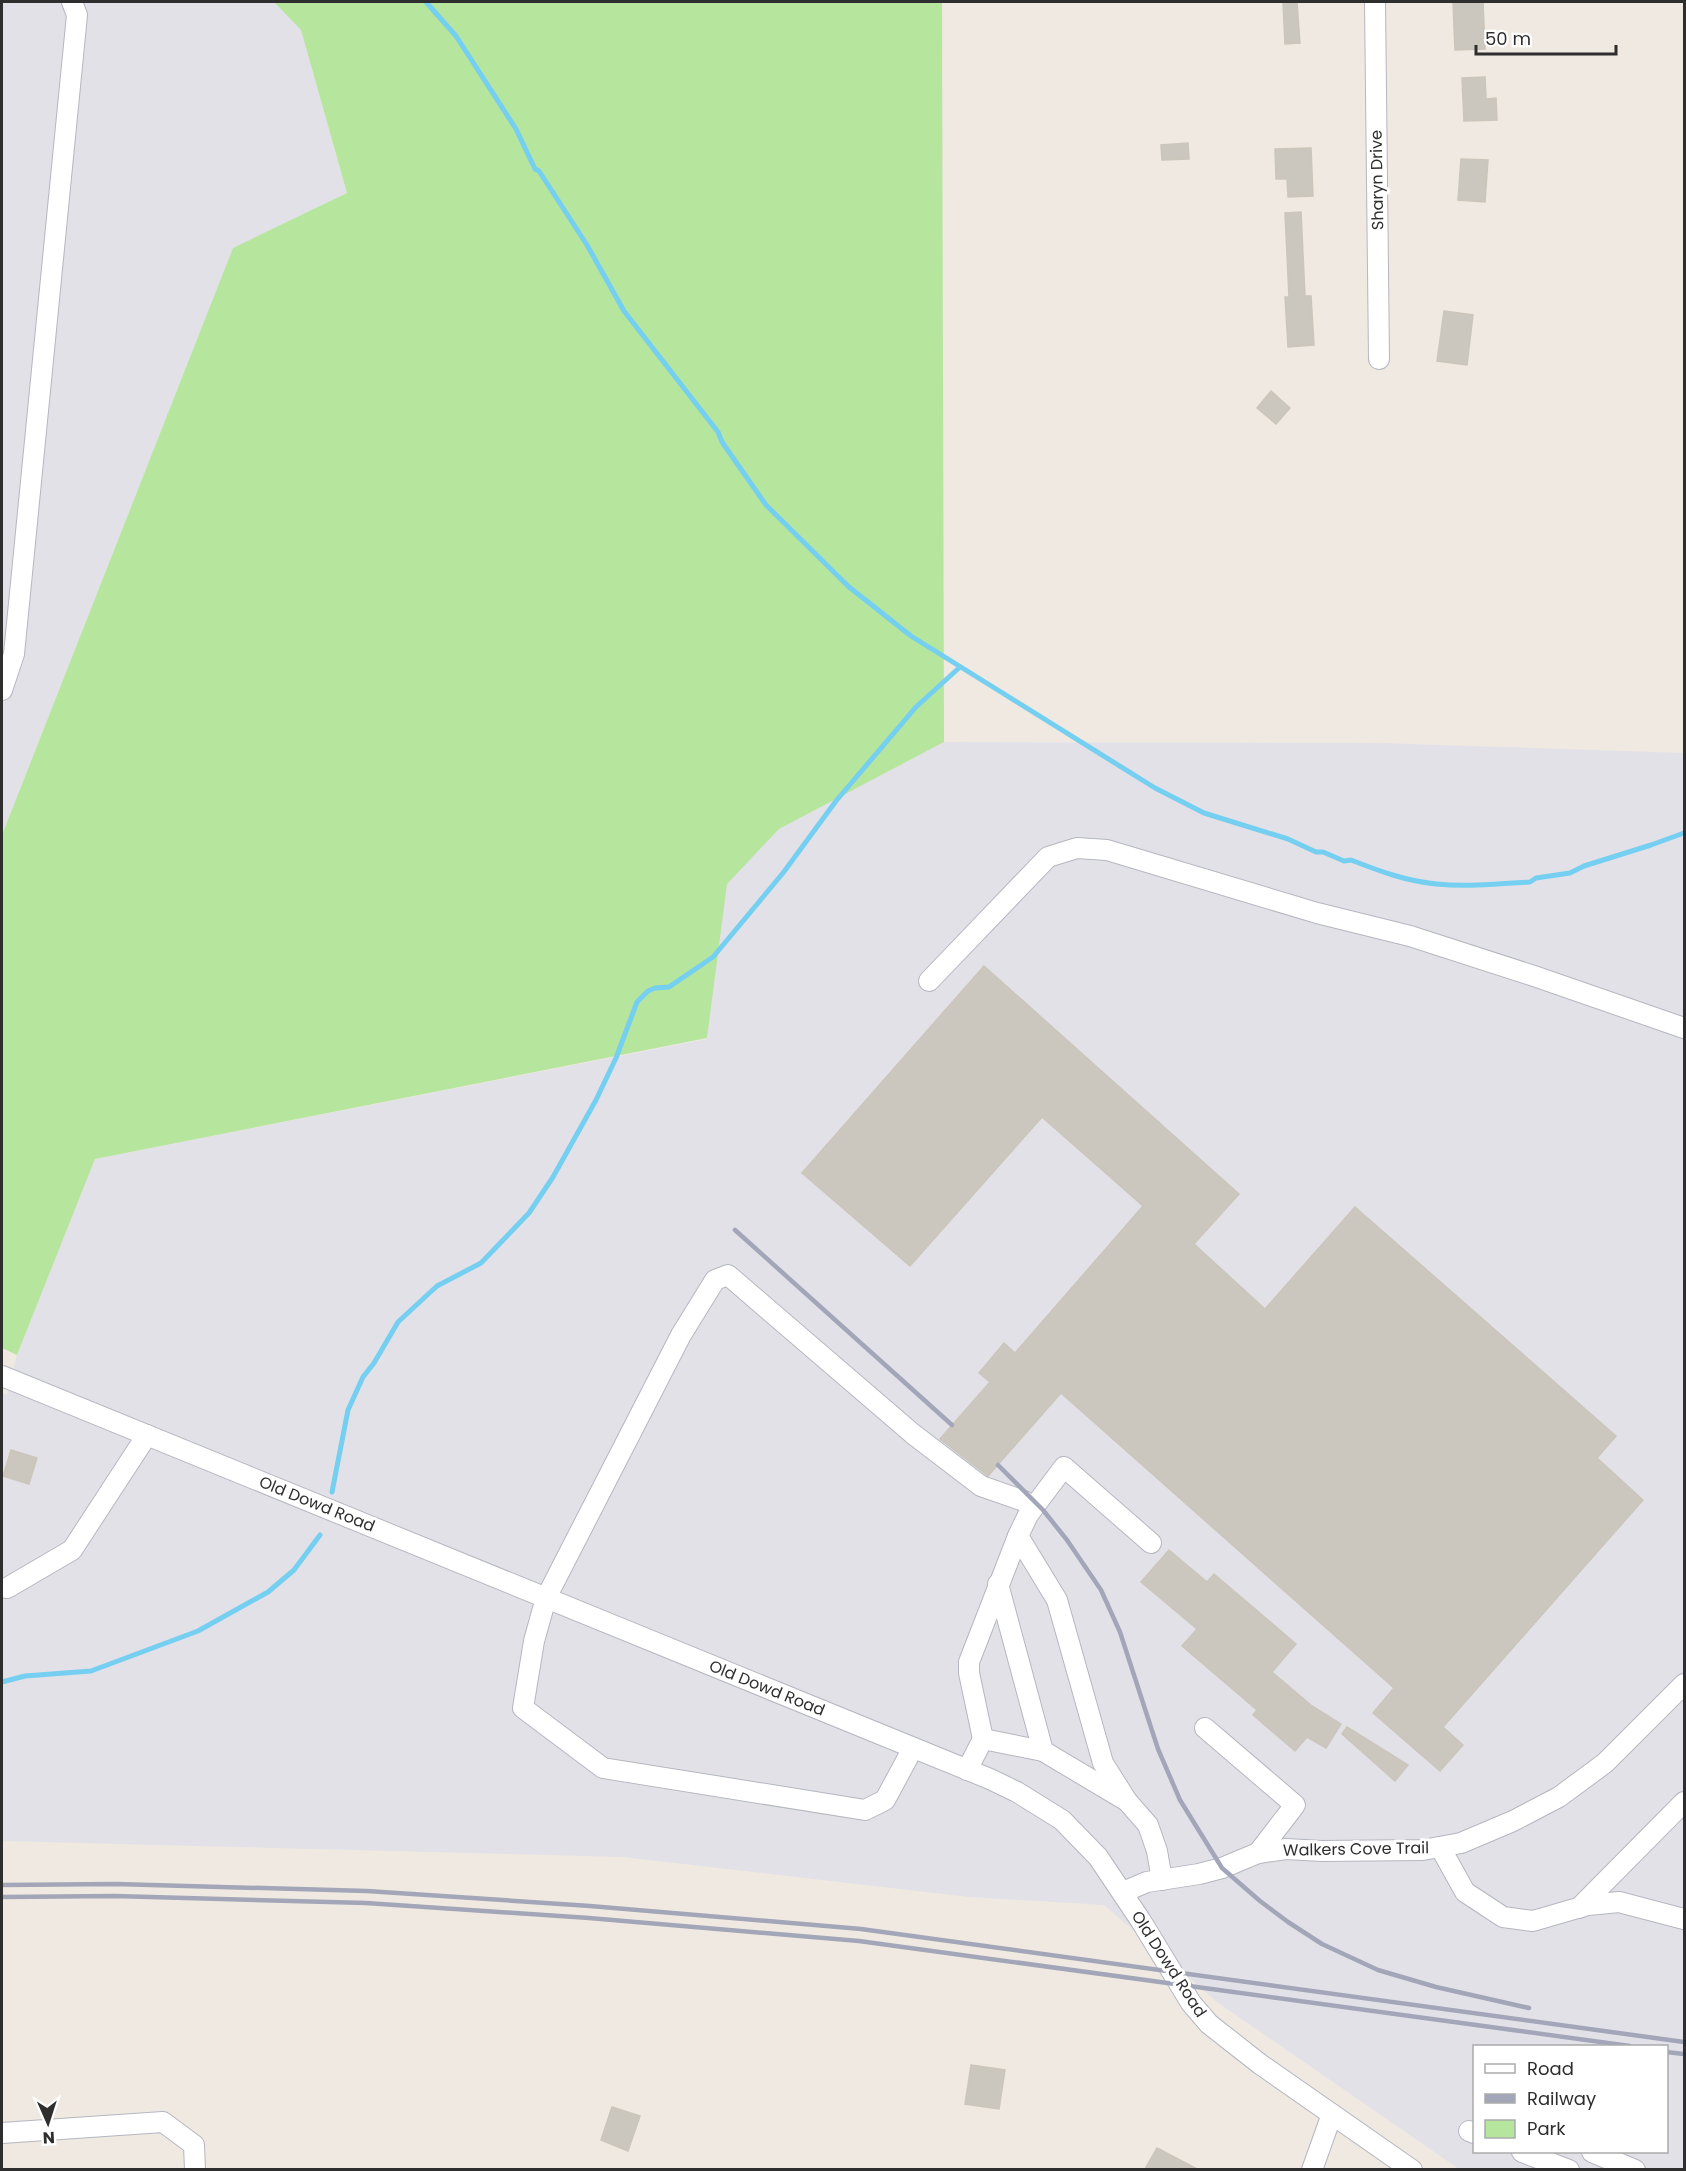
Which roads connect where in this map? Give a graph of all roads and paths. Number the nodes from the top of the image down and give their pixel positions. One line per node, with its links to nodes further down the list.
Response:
1 (72, 2): 4 (street)
2 (1375, 2): 3 (street, Sharyn Drive)
3 (1379, 358)
4 (2, 690)
5 (930, 981): 6 (street)
6 (1684, 1028)
7 (2, 1376): 8 (street, Old Dowd Road)
8 (147, 1435): 13 (street); 14 (street, Old Dowd Road)
9 (1033, 1508): 10 (street); 11 (street); 14 (street)
10 (1018, 1536): 12 (street); 21 (street)
11 (1151, 1543)
12 (998, 1584): 17 (street); 19 (street)
13 (7, 1588)
14 (546, 1598): 18 (street, Old Dowd Road); 18 (street)
15 (1684, 1684): 23 (street, Walkers Cove Trail)
16 (1205, 1728): 24 (street)
17 (984, 1738): 19 (street); 20 (street)
18 (913, 1748): 20 (street, Old Dowd Road)
19 (1043, 1751): 21 (street)
20 (967, 1770): 26 (street, Old Dowd Road)
21 (1127, 1801): 25 (street)
22 (1684, 1802): 27 (street)
23 (1440, 1847): 24 (street, Walkers Cove Trail); 27 (street)
24 (1258, 1854): 25 (street, Walkers Cove Trail)
25 (1162, 1880): 26 (street, Walkers Cove Trail)
26 (1123, 1892): 29 (street, Old Dowd Road)
27 (1579, 1908): 28 (street)
28 (1684, 1919)
29 (1332, 2114): 35 (street); 36 (street, Old Dowd Road)
30 (2, 2133): 34 (street)
31 (1527, 2153): 37 (street)
32 (1590, 2153): 38 (street)
33 (1597, 2153): 39 (street)
34 (195, 2169)
35 (1312, 2169)
36 (1412, 2169)
37 (1569, 2169)
38 (1577, 2169)
39 (1635, 2169)

